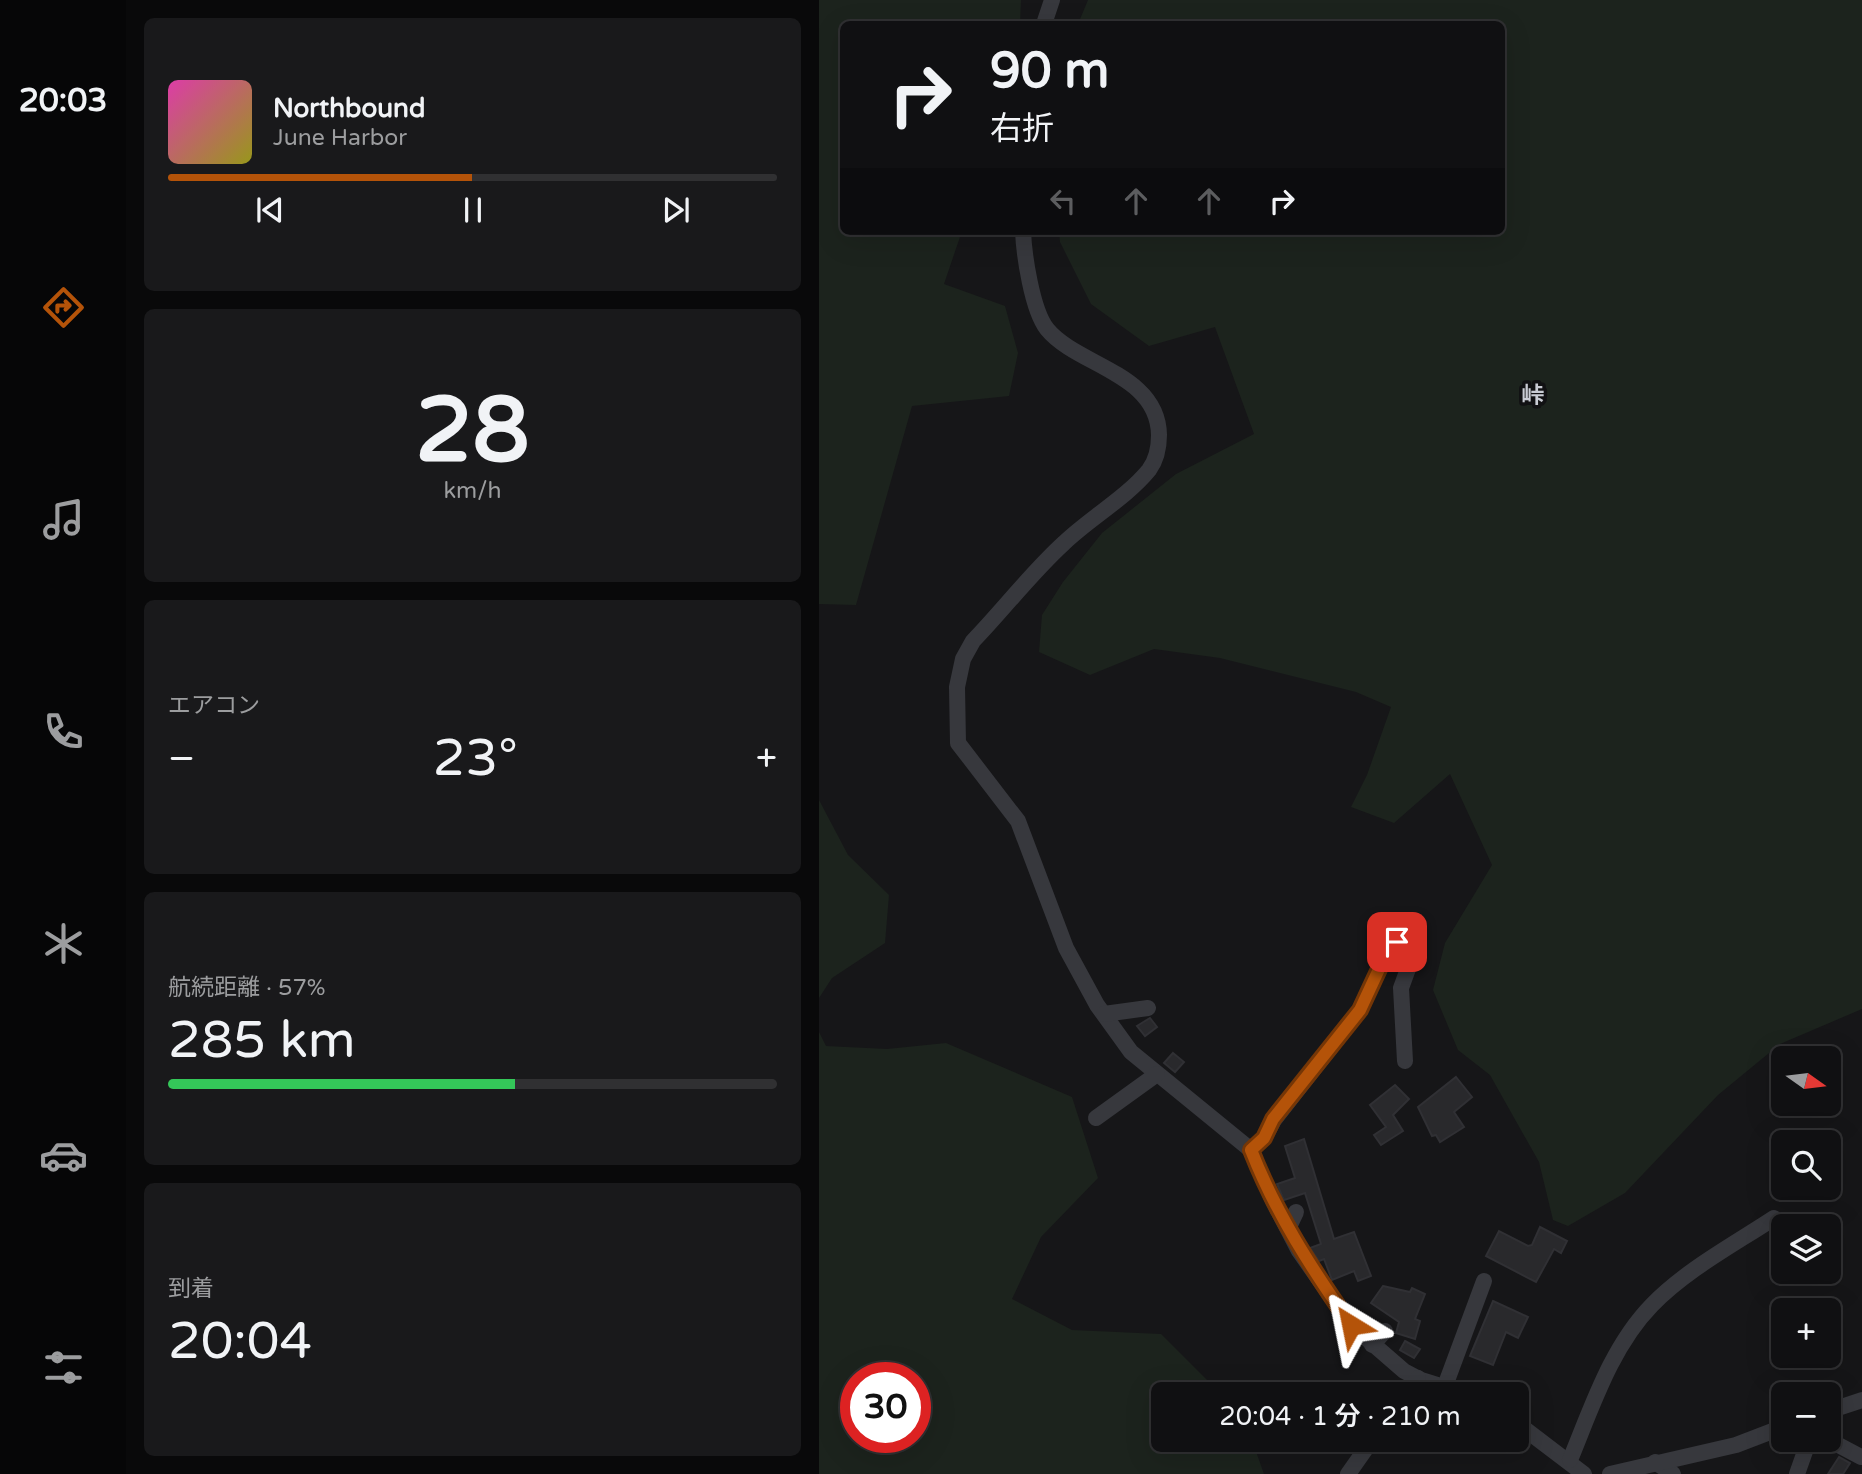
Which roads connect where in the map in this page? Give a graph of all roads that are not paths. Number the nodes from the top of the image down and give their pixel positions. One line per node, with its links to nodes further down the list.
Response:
1 (1052, 0): 2 (street)
2 (1045, 21)
3 (1024, 235): 5 (street)
4 (1149, 1008): 5 (street)
5 (1104, 1014): 7 (street)
6 (1405, 1061): 9 (street)
7 (1157, 1074): 8 (street); 9 (street)
8 (1096, 1118)
9 (1251, 1150): 12 (street)
10 (1296, 1212): 12 (street)
11 (1771, 1221): 28 (street)
12 (1288, 1229): 15 (street)
13 (1484, 1281): 19 (street)
14 (1385, 1331): 15 (street)
15 (1372, 1345): 16 (street)
16 (1417, 1378): 17 (street); 18 (street)
17 (1414, 1382)
18 (1431, 1382)
19 (1446, 1382)
20 (1862, 1400): 21 (street)
21 (1841, 1407)
22 (1529, 1431): 28 (street)
23 (1771, 1432): 29 (street)
24 (1841, 1446): 27 (street)
25 (1364, 1452): 30 (street)
26 (1805, 1452): 34 (street)
27 (1861, 1457)
28 (1570, 1460): 31 (street)
29 (1655, 1462): 32 (street); 33 (street)
30 (1348, 1474)
31 (1584, 1474)
32 (1610, 1474)
33 (1673, 1474)
34 (1797, 1474)

